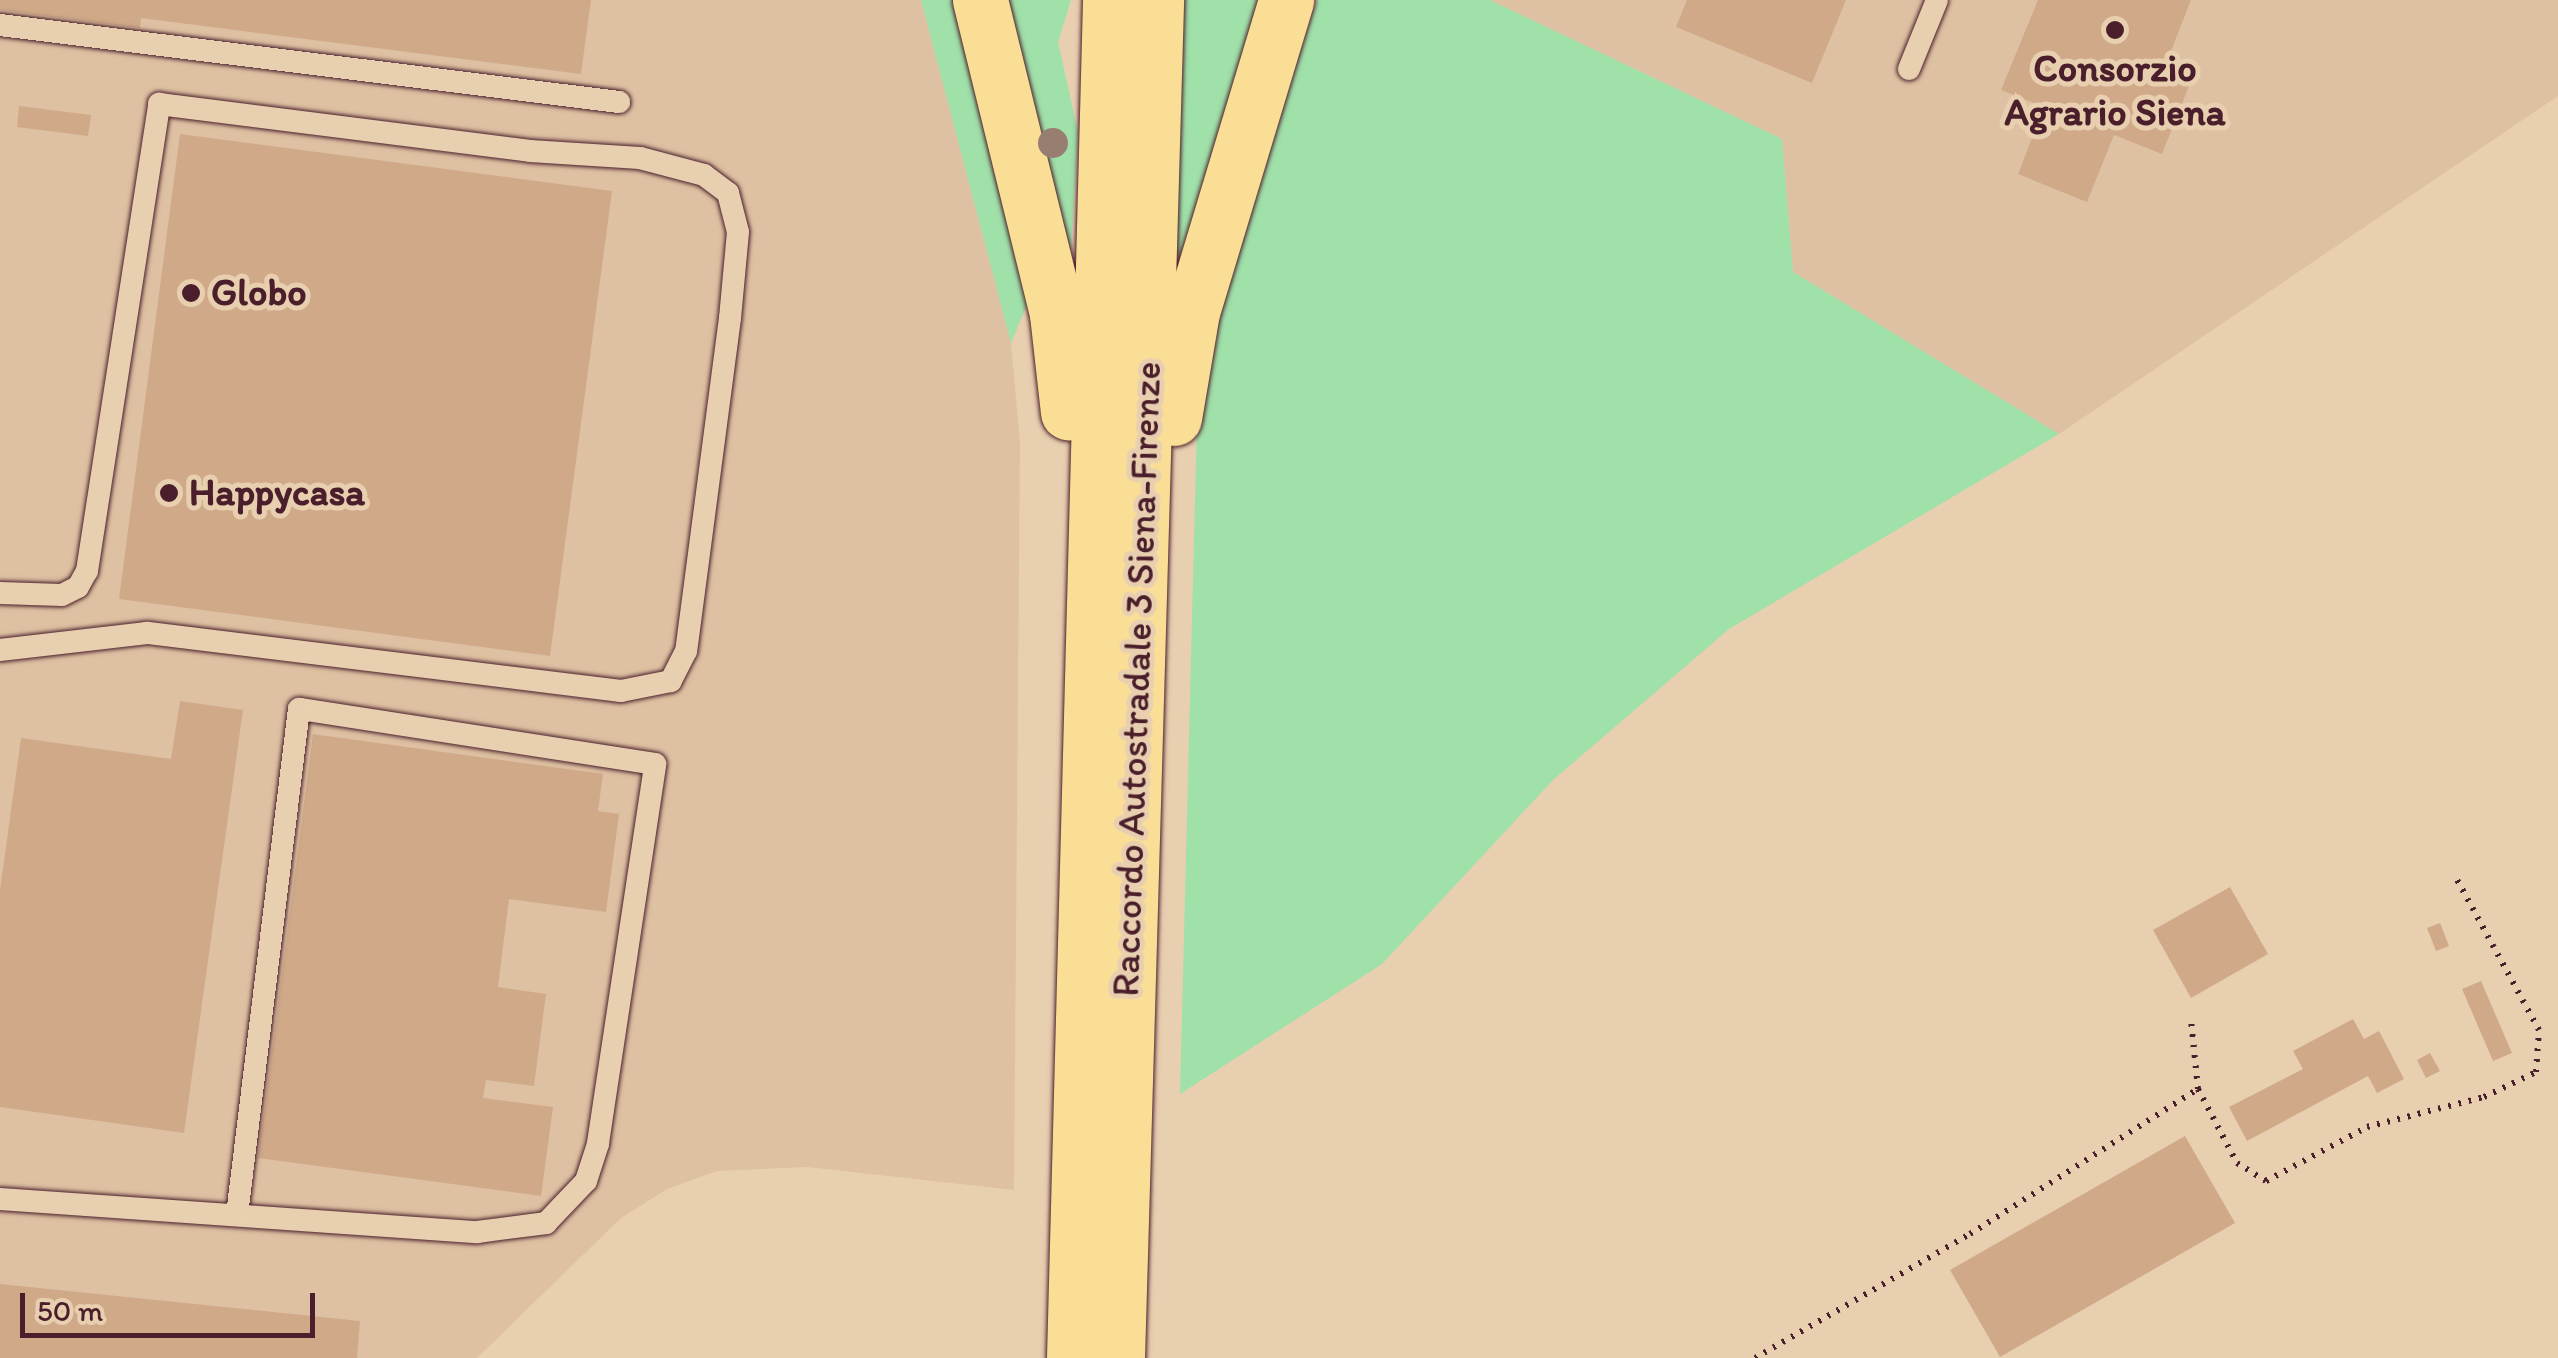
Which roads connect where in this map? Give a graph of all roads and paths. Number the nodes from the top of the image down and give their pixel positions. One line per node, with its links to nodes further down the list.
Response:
1 (980, 0): 13 (highway)
2 (1110, 0): 13 (highway, Raccordo Autostradale 3 Siena-Firenze)
3 (1156, 0): 15 (highway, Raccordo Autostradale 3 Siena-Firenze)
4 (1286, 0): 15 (highway)
5 (1938, 0): 7 (lane)
6 (0, 25): 8 (lane)
7 (1909, 69)
8 (620, 102)
9 (0, 593): 10 (lane)
10 (0, 650)
11 (2454, 874): 14 (path)
12 (2190, 1020): 14 (path)
13 (1082, 1055): 18 (highway, Raccordo Autostradale 3 Siena-Firenze)
14 (2198, 1089): 20 (path)
15 (1124, 1158): 19 (highway, Raccordo Autostradale 3 Siena-Firenze)
16 (0, 1199): 17 (lane)
17 (237, 1215): 17 (lane)
18 (1074, 1358)
19 (1117, 1358)
20 (1755, 1358)

